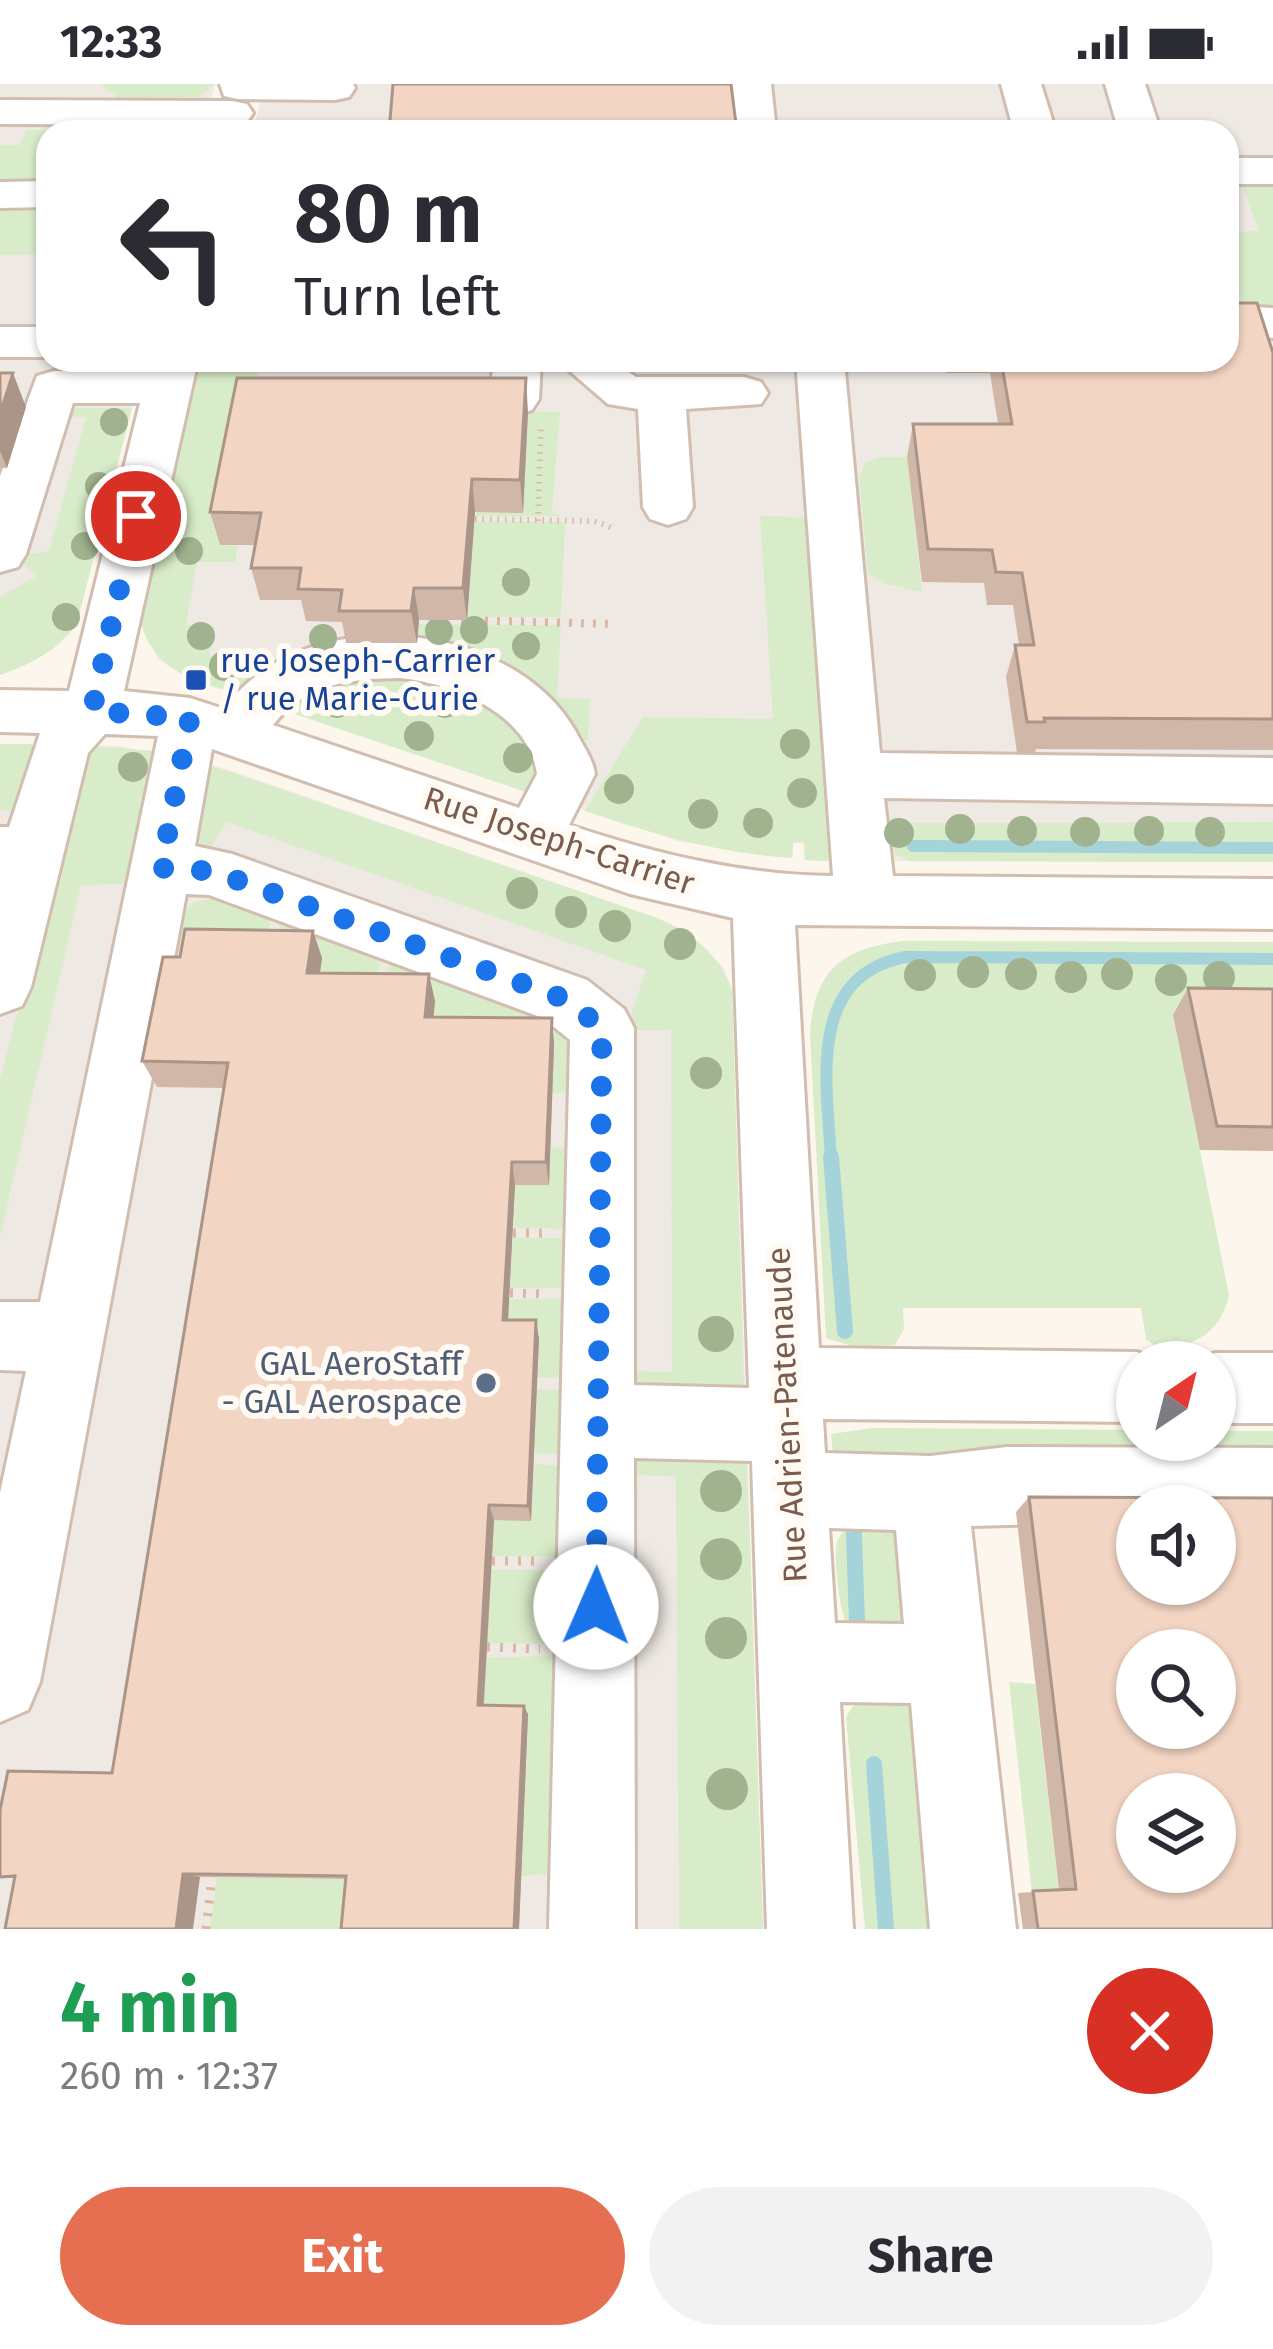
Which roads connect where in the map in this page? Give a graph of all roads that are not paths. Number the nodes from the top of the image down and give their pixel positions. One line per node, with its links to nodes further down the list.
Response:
1 (76, 84): 9 (street)
2 (752, 84): 12 (street)
3 (1021, 84): 13 (street)
4 (1125, 84): 14 (street)
5 (335, 86): 6 (street); 11 (street)
6 (234, 104): 10 (street)
7 (0, 112): 8 (street)
8 (91, 120)
9 (121, 120)
10 (142, 120)
11 (330, 120)
12 (754, 120)
13 (1032, 120)
14 (1136, 120)
15 (1239, 171): 16 (street)
16 (1273, 171)
17 (36, 194): 18 (street)
18 (0, 195)
19 (1239, 321): 20 (street)
20 (1273, 323)
21 (0, 342): 22 (street)
22 (36, 356)
23 (51, 372): 30 (street)
24 (597, 372): 27 (street)
25 (821, 372): 34 (street)
26 (171, 373): 32 (street)
27 (661, 393): 28 (street); 29 (street)
28 (744, 393)
29 (668, 507)
30 (0, 554)
31 (0, 711): 32 (street, Rue Joseph-Carrier)
32 (92, 711): 33 (street, Rue Joseph-Carrier); 37 (street)
33 (214, 726): 36 (street, Rue Joseph-Carrier); 36 (street); 38 (street)
34 (853, 776): 35 (street); 40 (street)
35 (1273, 781)
36 (534, 836): 39 (street, Rue Joseph-Carrier)
37 (15, 851): 42 (street)
38 (161, 868): 44 (street); 48 (street)
39 (763, 900): 40 (street, Rue Joseph-Carrier); 49 (street, Rue Adrien-Patenaude)
40 (866, 903): 41 (street, Rue Joseph-Carrier)
41 (1273, 904)
42 (2, 968)
43 (0, 1336): 44 (street)
44 (68, 1337): 54 (street)
45 (1236, 1388): 46 (street)
46 (1273, 1388)
47 (1116, 1390): 49 (street)
48 (599, 1420): 49 (street); 55 (street)
49 (788, 1433): 51 (street); 52 (street, Rue Adrien-Patenaude)
50 (1273, 1485): 51 (street)
51 (930, 1493): 53 (street)
52 (798, 1662): 53 (street); 56 (street, Rue Adrien-Patenaude)
53 (946, 1664): 57 (street)
54 (0, 1682)
55 (592, 1929)
56 (810, 1929)
57 (973, 1929)

